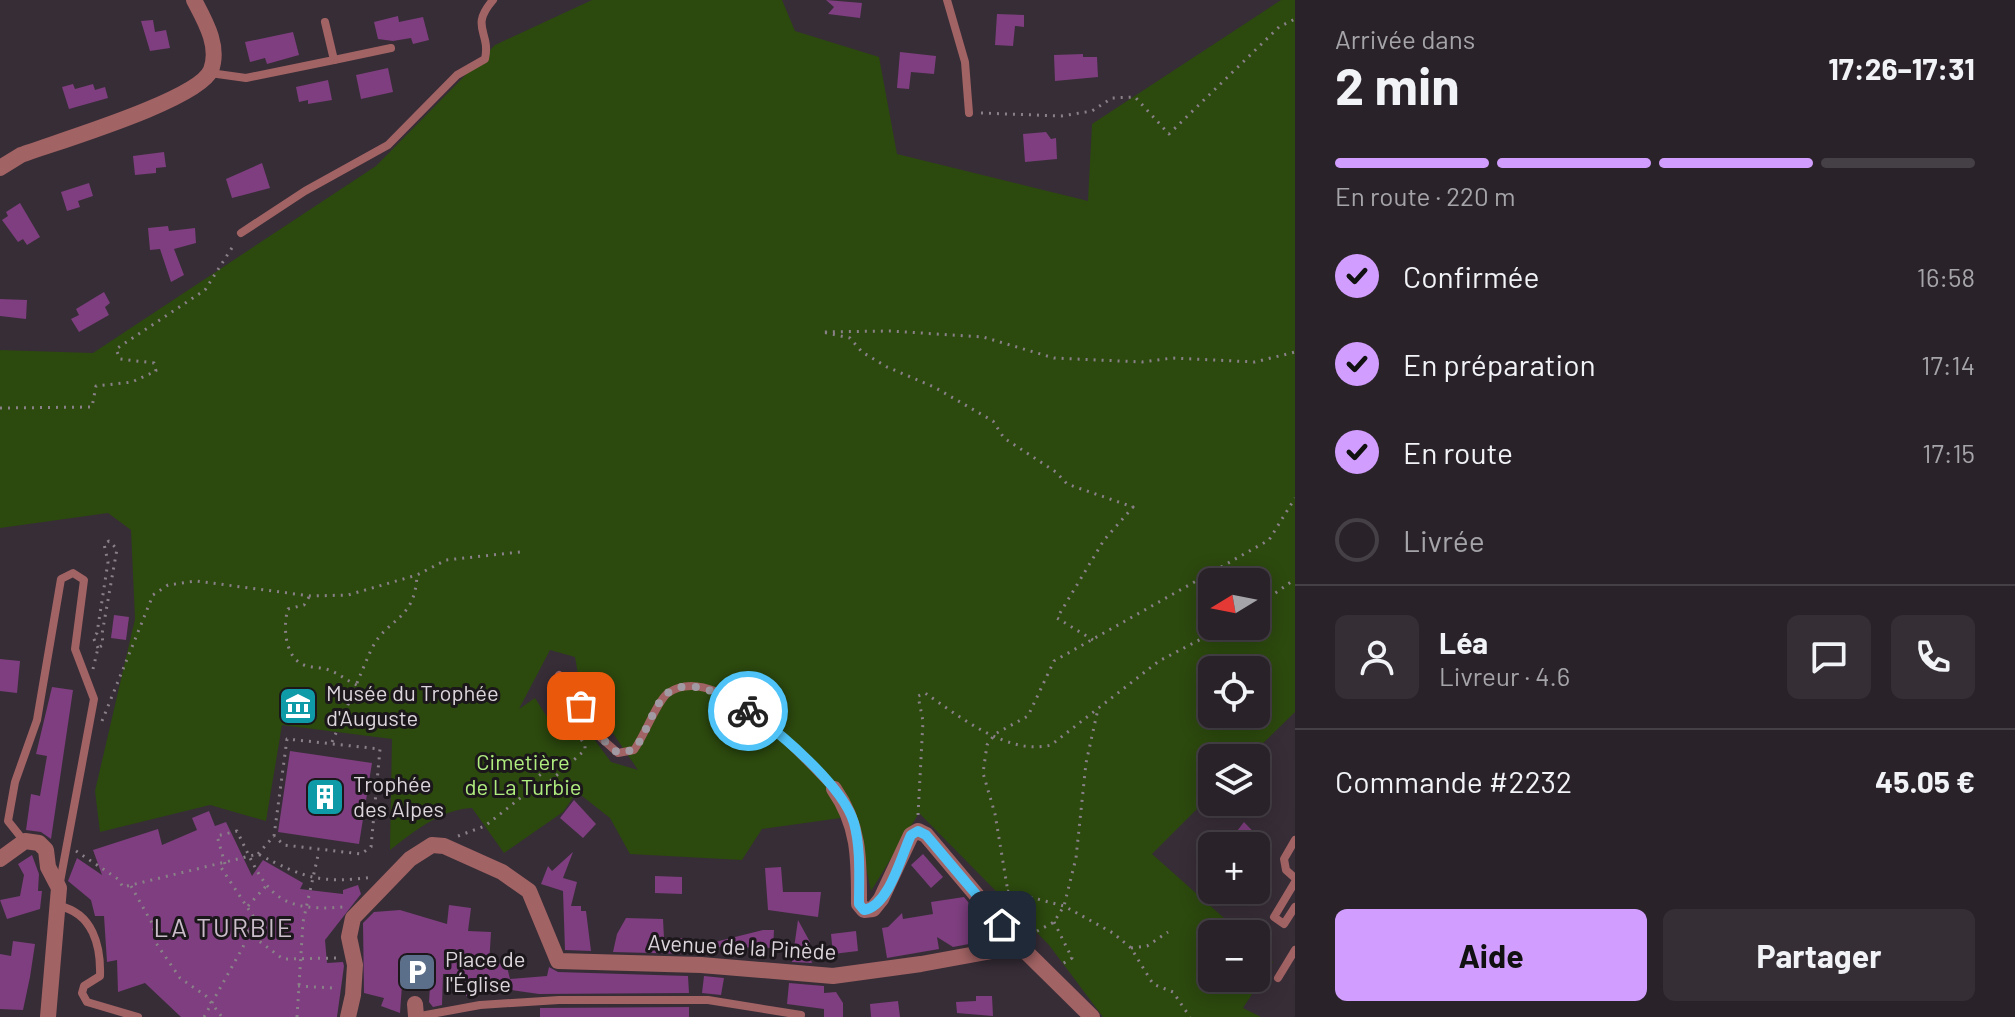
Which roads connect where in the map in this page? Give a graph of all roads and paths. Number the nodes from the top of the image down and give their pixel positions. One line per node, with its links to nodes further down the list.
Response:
1 (194, 0): 8 (street)
2 (493, 0): 11 (lane)
3 (947, 0): 9 (lane)
4 (1295, 19): 9 (path)
5 (325, 22): 7 (lane)
6 (391, 48): 7 (lane)
7 (334, 60): 8 (lane)
8 (210, 73): 10 (street)
9 (969, 113)
10 (0, 168)
11 (241, 233): 13 (path)
12 (1295, 352): 20 (path)
13 (0, 408)
14 (1295, 498): 20 (path)
15 (520, 552): 16 (path)
16 (417, 575): 18 (path); 25 (path)
17 (1295, 579): 19 (path)
18 (311, 596): 25 (path); 28 (path)
19 (1270, 597)
20 (1093, 640): 27 (path)
21 (1199, 640): 26 (path)
22 (98, 648): 22 (path); 24 (path)
23 (559, 675): 30 (path); 32 (lane)
24 (89, 680): 28 (lane); 36 (lane)
25 (357, 685): 29 (path)
26 (1098, 709): 27 (path); 53 (path)
27 (995, 734): 33 (path); 50 (path)
28 (88, 735): 49 (lane)
29 (332, 742): 34 (path); 38 (path)
30 (567, 763): 31 (path); 31 (path)
31 (533, 788): 37 (path)
32 (834, 789): 33 (street)
33 (918, 831): 61 (street)
34 (274, 836): 38 (path); 39 (path)
35 (1295, 840): 46 (lane)
36 (25, 841): 42 (street); 49 (street)
37 (444, 846): 44 (street); 61 (street, Avenue de la Pinède)
38 (320, 849): 45 (path)
39 (258, 854): 40 (path); 45 (path)
40 (249, 855): 43 (path); 43 (path); 48 (path)
41 (83, 856): 47 (path)
42 (0, 859)
43 (222, 865): 47 (path); 52 (path)
44 (392, 879): 45 (path); 56 (street)
45 (315, 880): 55 (path)
46 (1295, 880): 54 (lane)
47 (131, 886): 70 (path)
48 (266, 886): 52 (path); 55 (path)
49 (59, 888): 51 (street)
50 (1007, 891): 53 (path); 57 (path)
51 (59, 906): 73 (street); 74 (lane)
52 (248, 906): 59 (path)
53 (1064, 906): 58 (path); 62 (path)
54 (1295, 907)
55 (306, 909): 56 (path); 65 (path)
56 (358, 911): 66 (street)
57 (1012, 916)
58 (1054, 922): 61 (path); 64 (path)
59 (247, 932): 65 (path); 70 (path)
60 (1168, 932): 62 (path)
61 (1016, 942): 79 (street)
62 (1131, 948): 80 (path)
63 (1295, 950): 67 (lane)
64 (1072, 958)
65 (301, 959): 66 (path); 68 (path)
66 (354, 960): 78 (street)
67 (1278, 978)
68 (298, 986): 69 (path); 77 (path)
69 (334, 988)
70 (213, 1006): 75 (path); 76 (path)
71 (415, 1012): 72 (lane)
72 (801, 1015)
73 (48, 1017)
74 (138, 1017)
75 (204, 1017)
76 (222, 1017)
77 (297, 1017)
78 (348, 1017)
79 (1092, 1017)
80 (1190, 1017)

